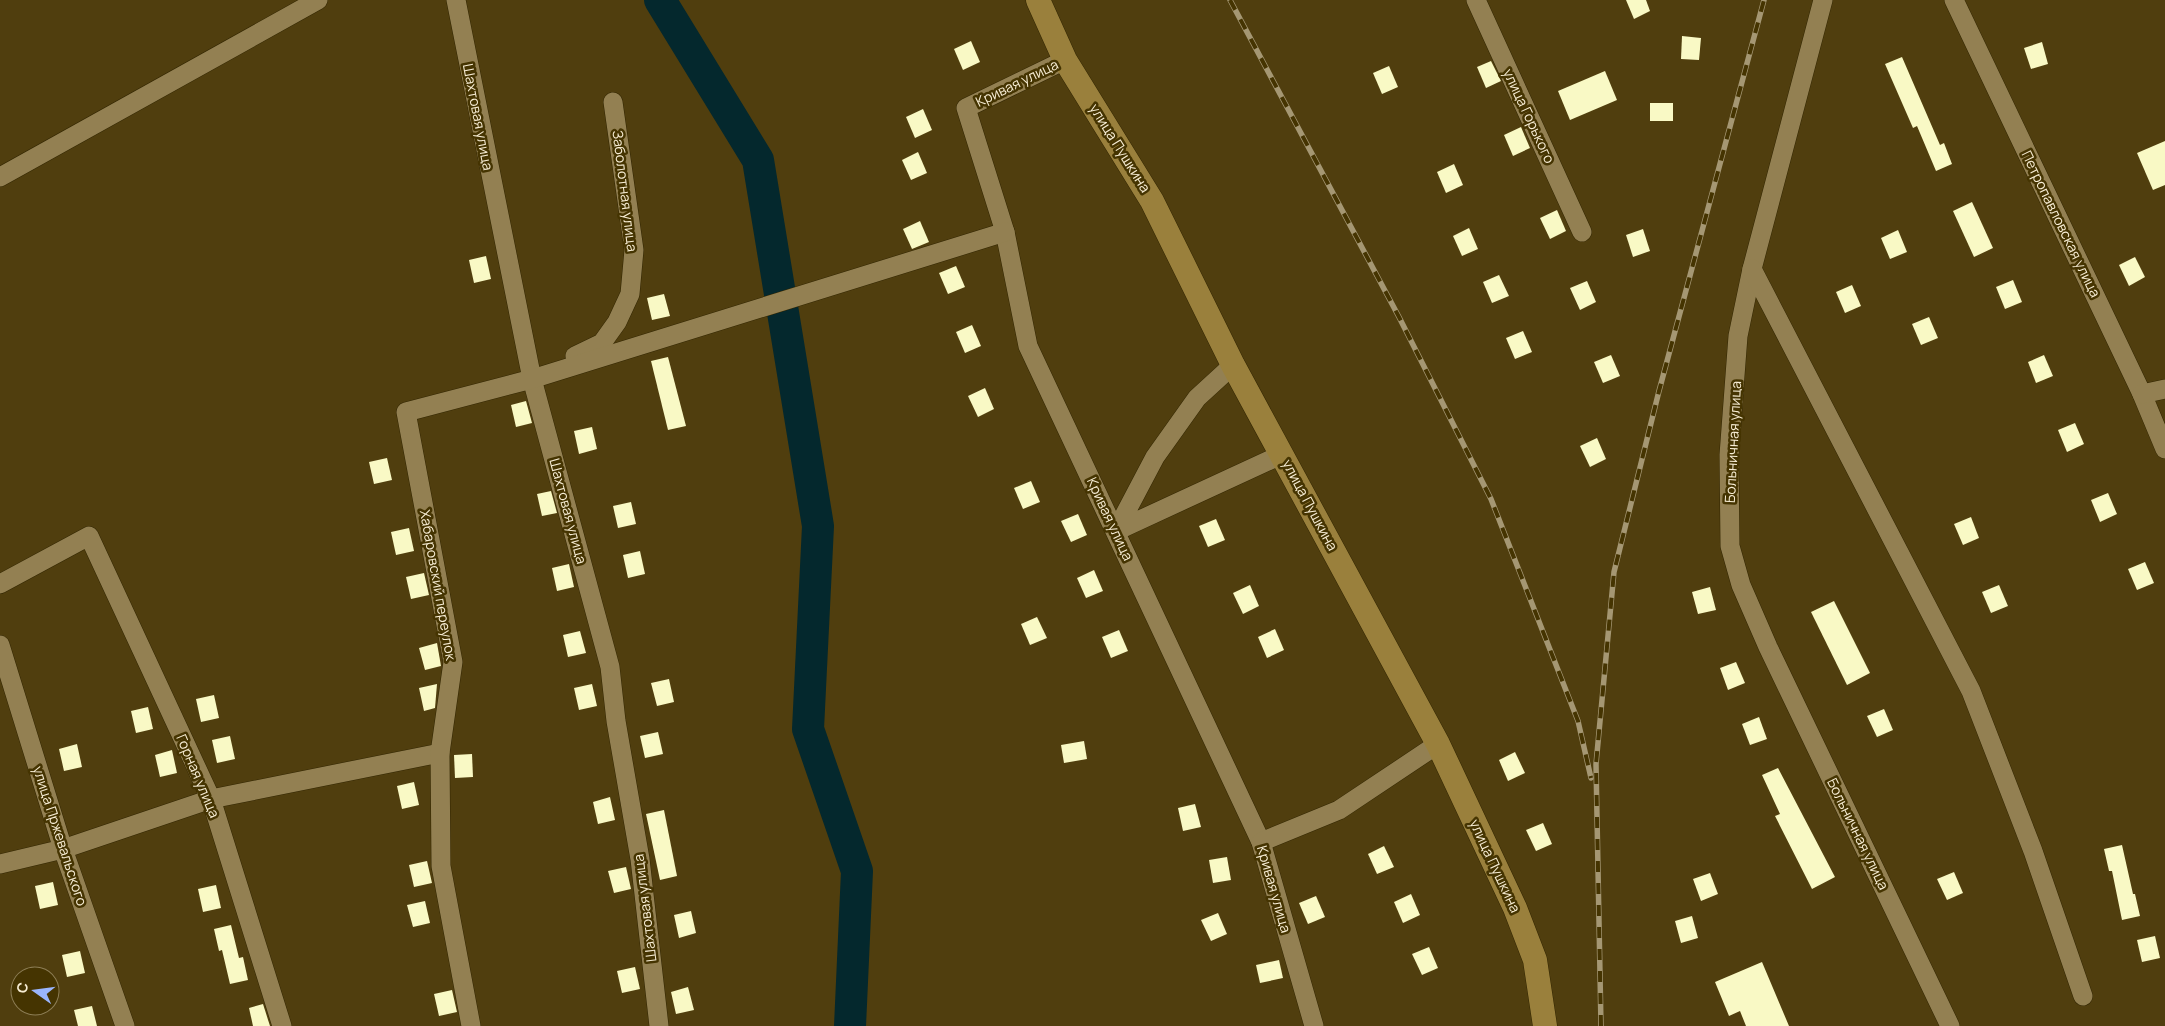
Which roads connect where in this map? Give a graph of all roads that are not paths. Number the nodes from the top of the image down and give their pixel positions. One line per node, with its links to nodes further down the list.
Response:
1 (318, 0): 9 (street)
2 (456, 0): 14 (street, Шахтовая улица)
3 (1038, 0): 7 (main road, улица Пушкина)
4 (1476, 0): 11 (street, улица Горького)
5 (1823, 0): 12 (street, Больничная улица)
6 (1954, 0): 16 (street, Петропавловская улица)
7 (1065, 60): 10 (street, Кривая улица); 13 (main road, улица Пушкина)
8 (613, 102): 14 (street, Заболотная улица)
9 (0, 177)
10 (1005, 232): 14 (street); 19 (street, Кривая улица)
11 (1582, 232)
12 (1752, 269): 28 (street); 35 (street, Больничная улица)
13 (1233, 365): 18 (main road, улица Пушкина); 19 (street)
14 (532, 379): 23 (street, Хабаровский переулок); 32 (street, Шахтовая улица)
15 (2165, 389): 16 (street)
16 (2142, 394): 17 (street, Петропавловская улица)
17 (2165, 448)
18 (1283, 454): 19 (street); 22 (main road, улица Пушкина)
19 (1116, 531): 25 (street, Кривая улица)
20 (0, 584): 24 (street, Горная улица)
21 (0, 644): 26 (street, улица Пржевальского)
22 (1438, 744): 25 (street); 34 (main road, улица Пушкина)
23 (440, 753): 24 (street); 31 (street, Хабаровский переулок)
24 (211, 799): 26 (street); 30 (street, Горная улица)
25 (1261, 842): 33 (street, Кривая улица)
26 (63, 849): 27 (street); 29 (street, улица Пржевальского)
27 (0, 864)
28 (2083, 996)
29 (125, 1026)
30 (282, 1026)
31 (471, 1026)
32 (659, 1026)
33 (1314, 1026)
34 (1546, 1026)
35 (1950, 1026)

